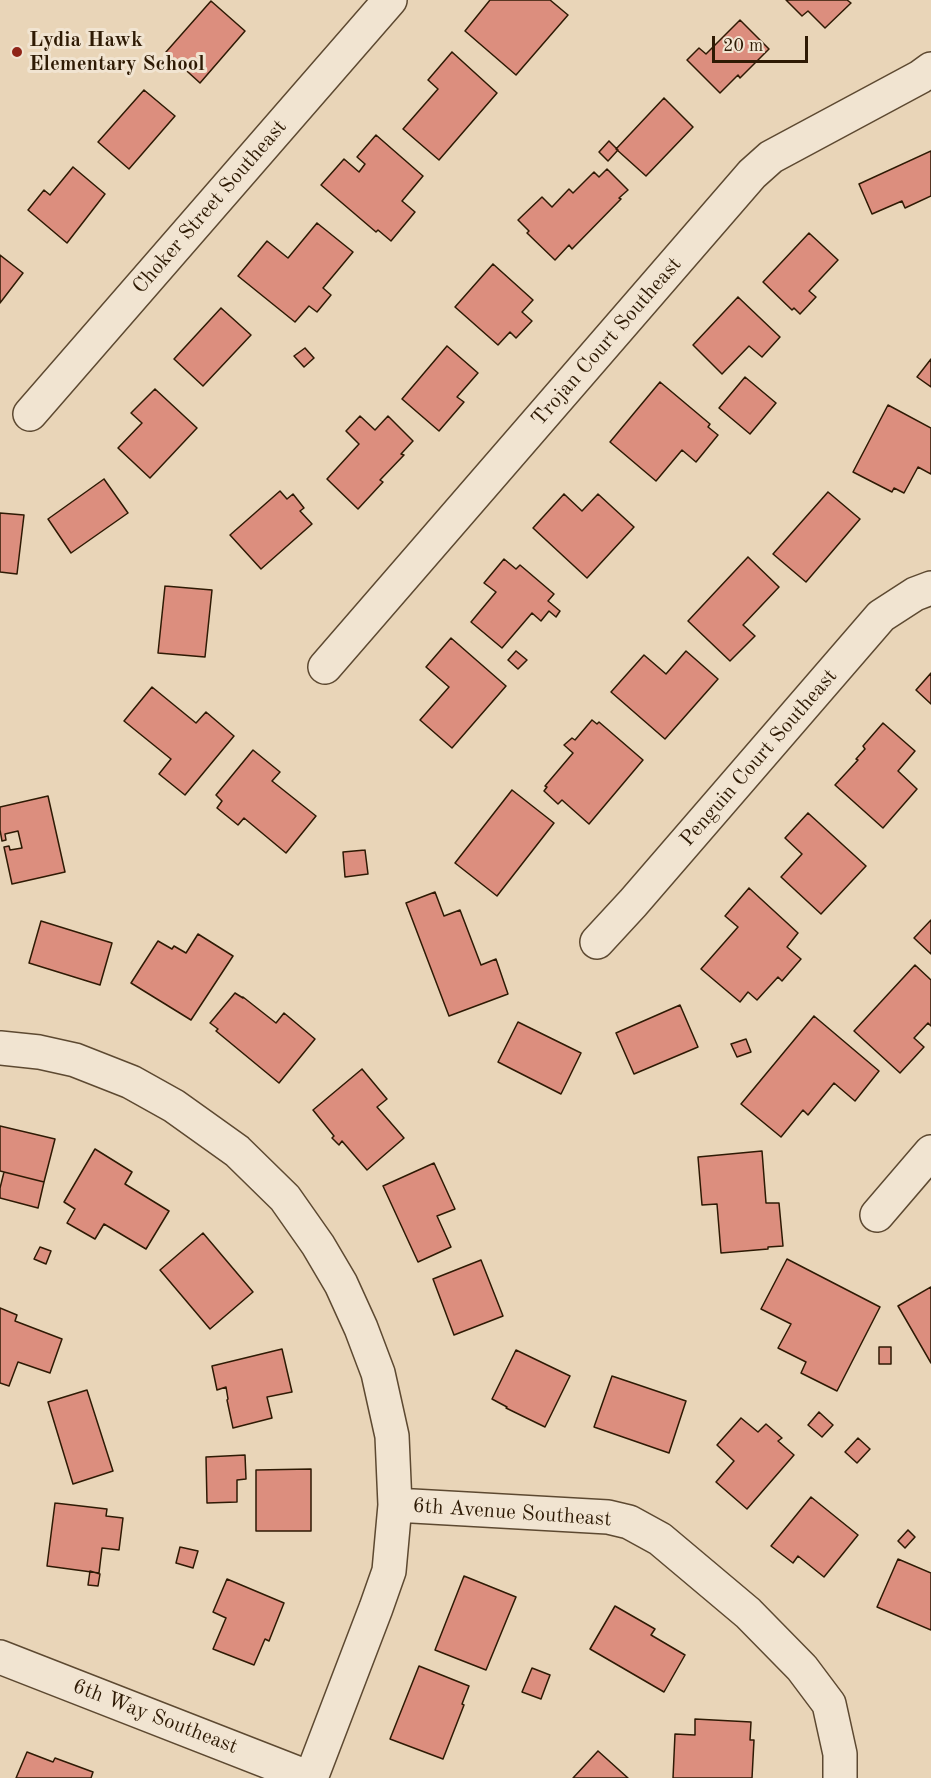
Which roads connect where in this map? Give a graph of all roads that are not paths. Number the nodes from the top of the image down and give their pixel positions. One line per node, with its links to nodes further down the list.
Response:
1 (390, 0): 3 (street, Choker Street Southeast)
2 (931, 69): 5 (street, Trojan Court Southeast)
3 (30, 414)
4 (931, 588): 6 (street, Penguin Court Southeast)
5 (325, 668)
6 (597, 942)
7 (0, 1048): 10 (street)
8 (931, 1152): 9 (street)
9 (877, 1215)
10 (395, 1505): 12 (street, 6th Avenue Southeast); 13 (street)
11 (0, 1657): 13 (street, 6th Way Southeast)
12 (840, 1766)
13 (310, 1778)

